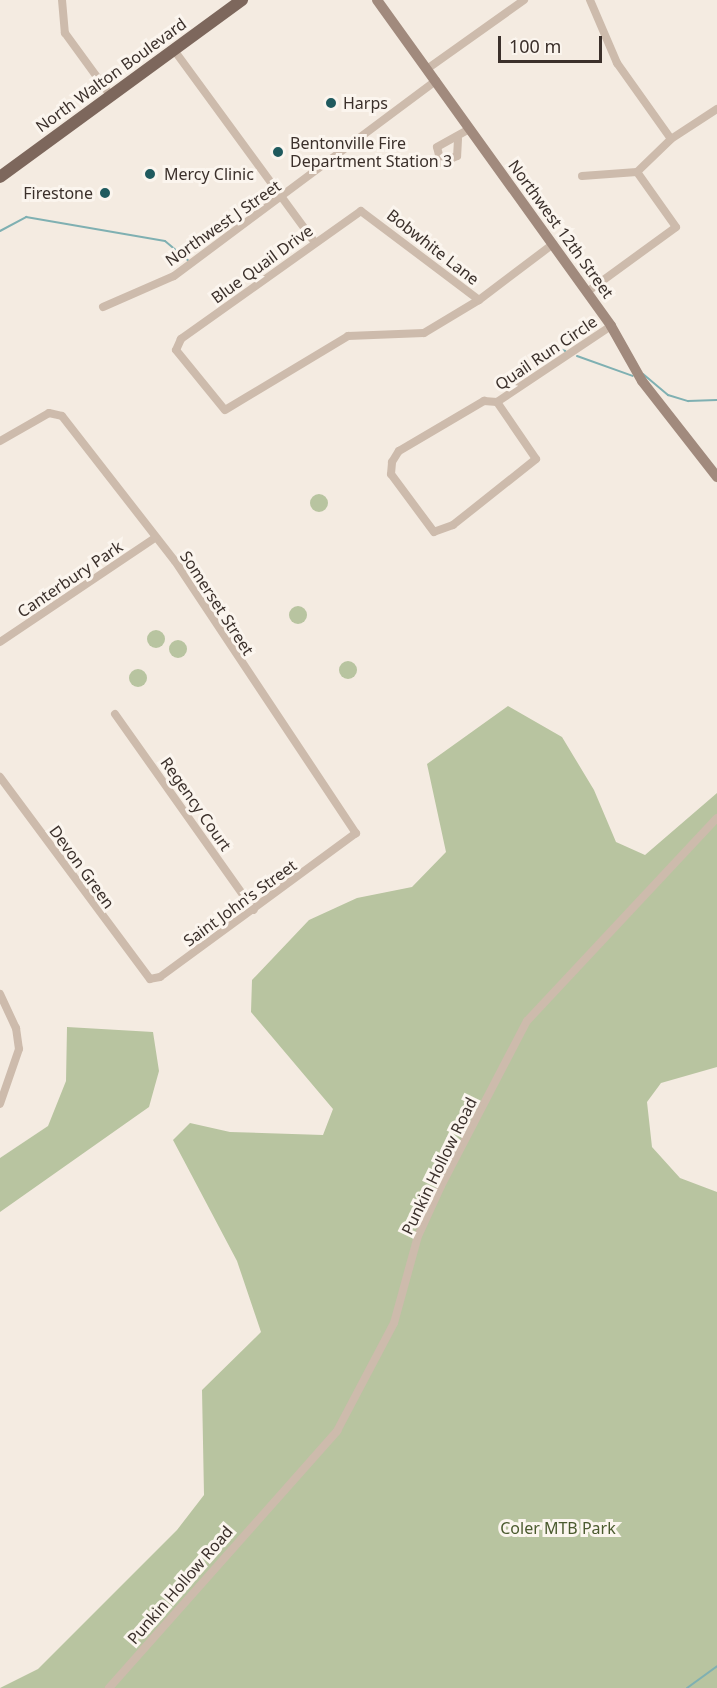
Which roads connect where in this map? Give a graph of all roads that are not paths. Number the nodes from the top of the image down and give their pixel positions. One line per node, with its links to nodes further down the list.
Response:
1 (62, 0): 9 (street)
2 (242, 0): 6 (main road, North Walton Boulevard)
3 (377, 0): 7 (street, Northwest 12th Street)
4 (524, 0): 7 (street)
5 (590, 0): 13 (street)
6 (174, 50): 9 (main road, North Walton Boulevard); 17 (street)
7 (428, 69): 8 (street, Northwest 12th Street)
8 (436, 81): 11 (street, Northwest 12th Street); 17 (street, Northwest J Street)
9 (111, 96): 15 (main road, North Walton Boulevard)
10 (717, 109): 13 (street)
11 (470, 129): 12 (street); 20 (street, Northwest 12th Street)
12 (458, 139)
13 (671, 140): 14 (street)
14 (637, 172): 16 (street); 21 (street)
15 (1, 174)
16 (582, 176)
17 (283, 198): 19 (street); 23 (street, Northwest J Street)
18 (370, 215): 19 (street, Blue Quail Drive); 22 (street, Bobwhite Lane)
19 (315, 243): 22 (street, Blue Quail Drive)
20 (553, 244): 21 (street, Northwest 12th Street); 22 (street)
21 (587, 292): 24 (street, Northwest 12th Street)
22 (479, 300)
23 (103, 307)
24 (611, 326): 25 (street, Quail Run Circle); 27 (street, Northwest 12th Street)
25 (497, 402): 25 (street, Quail Run Circle)
26 (0, 441): 28 (street, Somerset Street)
27 (717, 477)
28 (155, 538): 29 (street, Canterbury Park); 33 (street, Somerset Street)
29 (0, 642)
30 (115, 714): 34 (street, Regency Court)
31 (0, 777): 35 (street, Devon Green)
32 (717, 818): 38 (street, Punkin Hollow Road)
33 (352, 839): 34 (street, Saint John's Street)
34 (254, 910): 35 (street, Saint John's Street)
35 (141, 974)
36 (0, 994): 37 (street)
37 (0, 1104)
38 (109, 1688)

